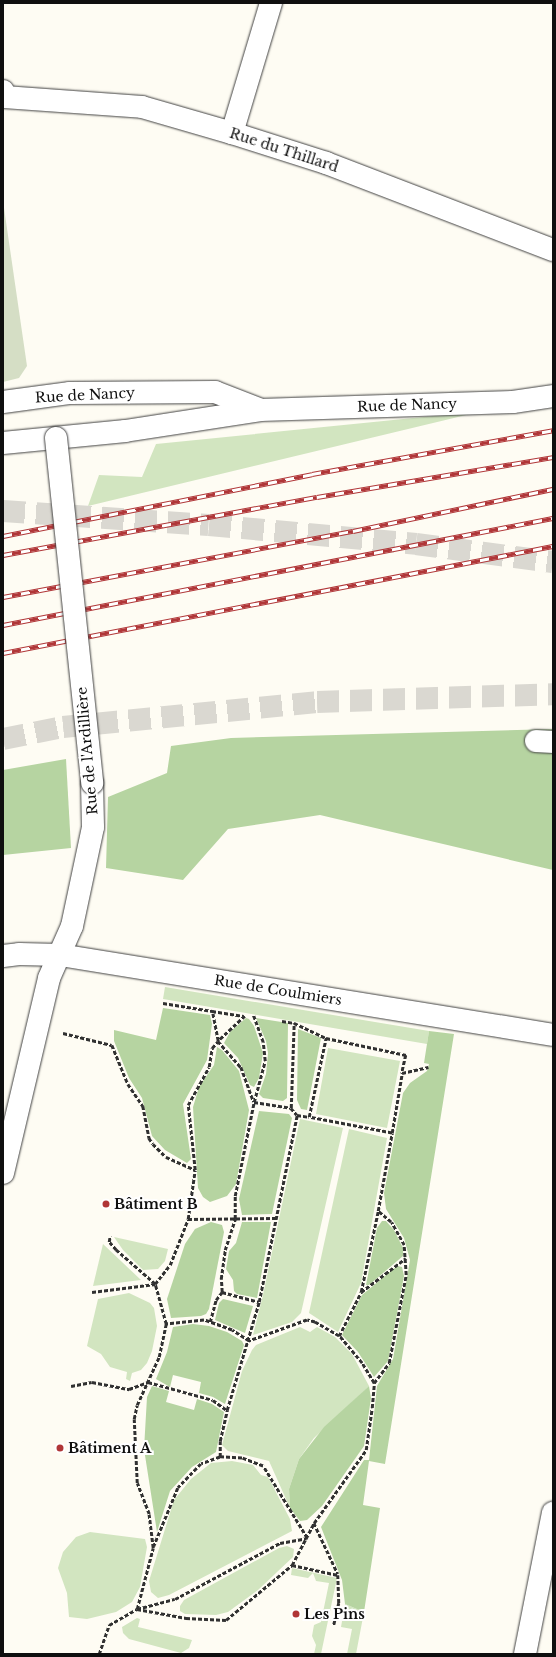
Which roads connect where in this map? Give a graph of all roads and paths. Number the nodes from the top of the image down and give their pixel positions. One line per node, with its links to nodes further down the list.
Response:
1 (271, 3): 3 (street)
2 (3, 94): 3 (street, Rue du Thillard)
3 (232, 133): 4 (street, Rue du Thillard)
4 (553, 250)
5 (553, 396): 7 (street, Rue de Nancy)
6 (3, 402): 7 (street, Rue de Nancy)
7 (260, 410): 8 (street, Rue de Nancy)
8 (56, 438): 9 (street, Rue de Nancy); 10 (street, Rue de l'Ardillière, bridge)
9 (3, 443)
10 (60, 955): 11 (street, Rue de Coulmiers); 19 (street, Rue de l'Ardillière); 20 (street, Rue de Coulmiers)
11 (3, 956)
12 (163, 1004): 13 (path)
13 (212, 1011): 15 (path); 22 (path)
14 (251, 1015): 15 (path); 16 (path); 25 (path)
15 (244, 1016): 22 (path)
16 (258, 1016)
17 (280, 1021): 18 (path)
18 (294, 1023): 21 (path); 26 (path)
19 (39, 1028): 30 (path); 31 (street, Rue de l'Ardillière)
20 (553, 1035)
21 (326, 1038): 24 (path); 28 (path)
22 (218, 1041): 25 (path); 30 (path)
23 (428, 1067): 24 (path)
24 (402, 1073): 29 (path)
25 (254, 1102): 26 (path); 35 (path)
26 (291, 1108): 27 (path)
27 (297, 1115): 28 (path); 33 (path)
28 (309, 1117): 29 (path)
29 (392, 1133): 32 (path)
30 (195, 1170): 34 (path)
31 (3, 1173)
32 (378, 1211): 37 (path); 41 (path)
33 (275, 1218): 35 (path); 42 (path)
34 (188, 1219): 35 (path); 38 (path)
35 (235, 1219): 40 (path)
36 (110, 1236): 38 (path)
37 (406, 1258): 41 (path); 48 (path)
38 (155, 1284): 39 (path); 44 (path)
39 (92, 1292)
40 (222, 1292): 42 (path); 43 (path)
41 (361, 1292): 45 (path)
42 (260, 1302): 46 (path)
43 (210, 1322): 44 (path); 46 (path)
44 (166, 1324): 47 (path)
45 (339, 1336): 46 (path); 48 (path)
46 (249, 1341): 50 (path)
47 (148, 1382): 49 (path); 50 (path); 55 (path)
48 (374, 1384): 53 (path)
49 (71, 1386)
50 (227, 1410): 51 (path)
51 (220, 1457): 54 (path); 55 (path)
52 (553, 1513): 61 (street)
53 (314, 1523): 54 (path); 57 (path)
54 (307, 1538): 56 (path); 58 (path)
55 (153, 1548): 58 (path)
56 (292, 1565): 57 (path); 58 (path)
57 (338, 1575): 59 (path)
58 (137, 1609): 60 (path)
59 (334, 1625)
60 (99, 1654)
61 (525, 1654)

